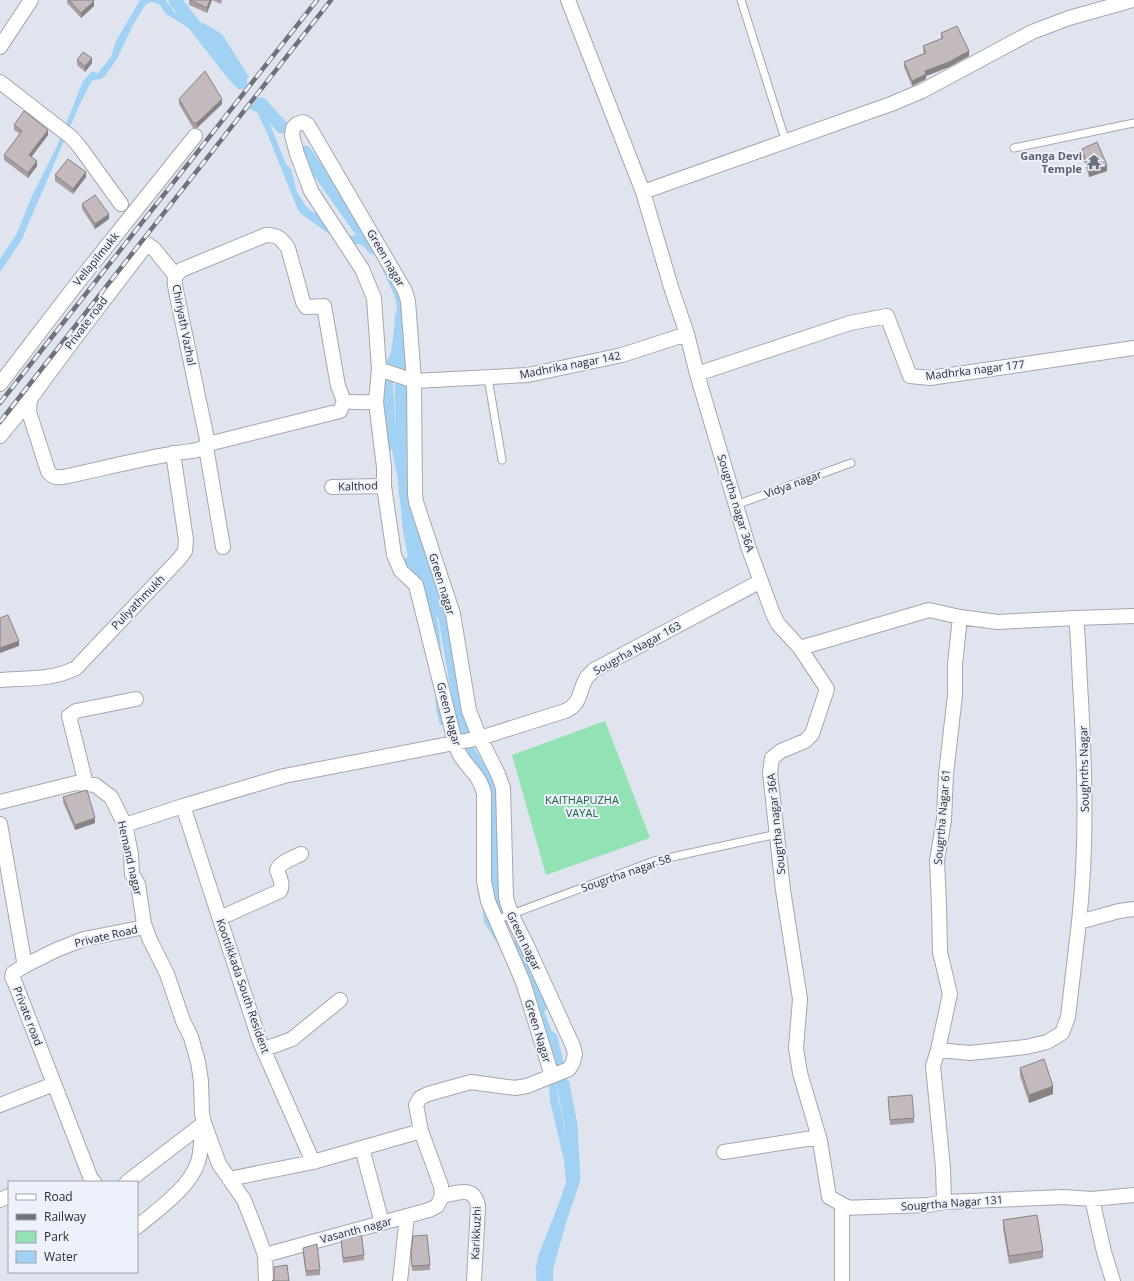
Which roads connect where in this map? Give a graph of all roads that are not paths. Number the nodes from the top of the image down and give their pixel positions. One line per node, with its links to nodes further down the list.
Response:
1 (30, 0): 5 (street)
2 (568, 0): 11 (street, Sougrtha nagar 36A)
3 (741, 0): 9 (lane)
4 (1133, 0): 9 (street)
5 (0, 47)
6 (0, 82): 12 (street)
7 (1134, 123): 10 (lane)
8 (195, 136): 20 (street, Vellapilmukk)
9 (786, 142): 11 (street)
10 (1014, 148)
11 (643, 192): 14 (street, Sougrtha nagar 36A)
12 (121, 204)
13 (175, 275): 21 (street, Private road); 22 (street, Chiriyath Vazhal); 25 (street, Chiriyath Vazhal)
14 (687, 334): 17 (street, Sougrtha nagar 36A); 18 (street, Madhrika nagar 142)
15 (1134, 348): 17 (street, Madhrka nagar 177)
16 (379, 369): 19 (street, Madhrika nagar 142); 19 (street, Green nagar); 23 (street, Green Nagar)
17 (698, 374): 31 (street, Sougrtha nagar 36A)
18 (488, 378): 19 (street, Madhrika nagar 142); 27 (lane)
19 (414, 381): 40 (street, Green nagar)
20 (0, 384)
21 (30, 399): 24 (street, Private road); 26 (street)
22 (344, 401): 23 (street); 25 (street)
23 (376, 402): 29 (street, Green Nagar)
24 (0, 436)
25 (207, 445): 26 (street); 32 (street)
26 (173, 453): 38 (street, Puliyathmukh)
27 (502, 460)
28 (851, 463): 31 (lane, Vidya nagar)
29 (384, 486): 30 (street, Kalthod); 41 (street, Green Nagar)
30 (332, 487)
31 (736, 505): 33 (street, Sougrtha nagar 36A)
32 (223, 547)
33 (761, 580): 37 (street, Sougrtha nagar 36A); 40 (street, Sougrha Nagar 163)
34 (1134, 616): 36 (street)
35 (960, 617): 36 (street); 37 (street); 57 (street, Sougrtha Nagar 61)
36 (1076, 618): 52 (street, Soughrths Nagar)
37 (800, 648): 47 (street, Sougrtha nagar 36A)
38 (0, 680)
39 (136, 699): 42 (street)
40 (480, 738): 41 (street, Sougrha Nagar 163); 50 (street, Green nagar)
41 (455, 742): 44 (street, Sougrha Nagar 163); 58 (street, Green Nagar)
42 (86, 784): 43 (street, Hemand nagar); 46 (street, Hemand nagar)
43 (0, 802)
44 (183, 806): 46 (street, Sougrha Nagar 163); 51 (street, Koottikkada South Resident)
45 (0, 824): 54 (street)
46 (125, 825): 53 (street, Hemand nagar)
47 (777, 834): 50 (lane, Sougrtha nagar 58); 63 (street, Sougrtha nagar 36A)
48 (301, 854): 51 (street)
49 (1134, 909): 52 (street)
50 (506, 916): 58 (street, Green nagar)
51 (220, 918): 56 (street, Koottikkada South Resident)
52 (1079, 922): 57 (street, Soughrths Nagar)
53 (145, 927): 54 (street, Private Road); 61 (street, Hemand nagar)
54 (24, 966): 59 (street, Private road)
55 (340, 1000): 56 (street)
56 (263, 1048): 66 (street, Koottikkada South Resident)
57 (938, 1050): 73 (street, Sougrtha Nagar 61)
58 (552, 1076): 62 (street, Green nagar)
59 (54, 1084): 60 (street); 68 (street, Private road)
60 (0, 1105)
61 (204, 1123): 67 (street); 69 (street); 77 (street)
62 (421, 1131): 64 (street); 71 (street, Green nagar)
63 (818, 1137): 65 (street); 74 (street, Sougrtha nagar 36A)
64 (362, 1148): 66 (street); 76 (street)
65 (724, 1152)
66 (313, 1162): 67 (street)
67 (229, 1179): 78 (street)
68 (93, 1181)
69 (128, 1181)
70 (1134, 1195): 72 (street, Sougrtha Nagar 131)
71 (442, 1196): 75 (street, Vasanth nagar); 81 (street, Karikkuzhi)
72 (1092, 1199): 73 (street, Sougrtha Nagar 131); 83 (street)
73 (944, 1202): 74 (street, Sougrtha Nagar 131)
74 (842, 1208): 82 (street)
75 (407, 1216): 76 (street, Vasanth nagar); 80 (street)
76 (382, 1223): 78 (street, Vasanth nagar)
77 (138, 1226)
78 (265, 1255): 79 (street)
79 (266, 1281)
80 (400, 1281)
81 (474, 1281)
82 (842, 1281)
83 (1113, 1281)

